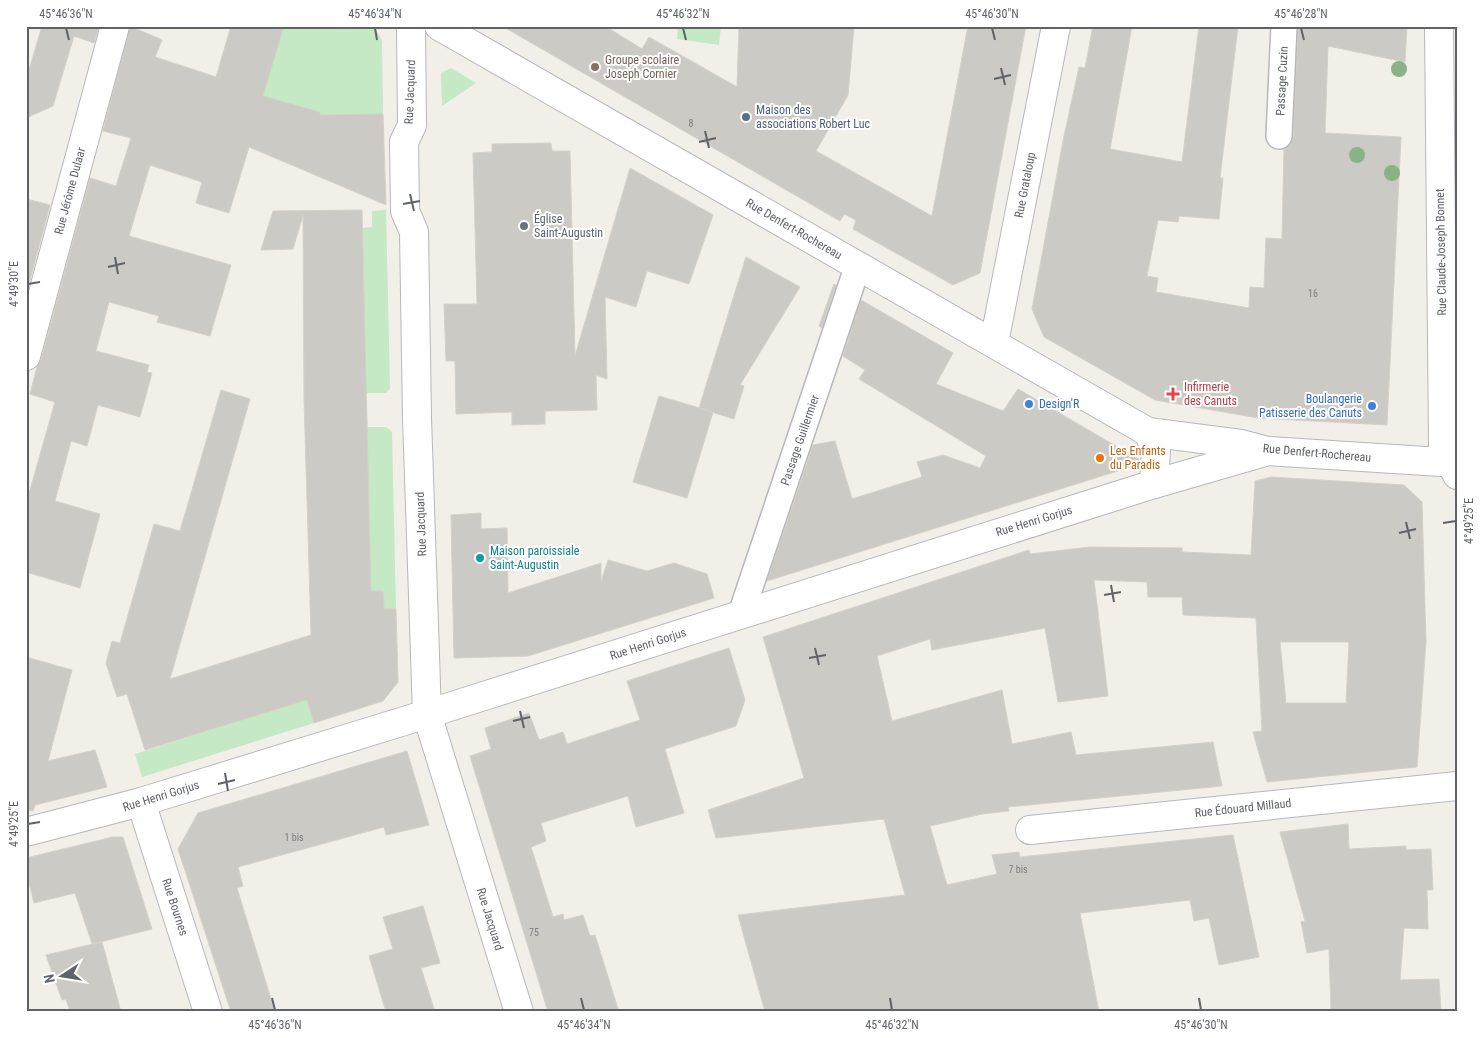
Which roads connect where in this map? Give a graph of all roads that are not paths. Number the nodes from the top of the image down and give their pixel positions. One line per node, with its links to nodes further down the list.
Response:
1 (115, 26): 10 (street, Rue Jérôme Dulaar)
2 (411, 26): 16 (street, Rue Jacquard)
3 (439, 26): 8 (street, Rue Denfert-Rochereau)
4 (1056, 26): 9 (street, Rue Grataloup)
5 (1284, 26): 7 (street, Passage Cuzin)
6 (1439, 26): 13 (street, Rue Claude-Joseph Bonnet)
7 (1279, 136)
8 (858, 266): 9 (street, Rue Denfert-Rochereau); 15 (street, Passage Guillermier)
9 (994, 343): 11 (street, Rue Denfert-Rochereau)
10 (26, 356)
11 (1148, 432): 12 (street, Rue Denfert-Rochereau); 14 (street)
12 (1268, 451): 13 (street, Rue Denfert-Rochereau); 14 (street, Rue Henri Gorjus)
13 (1455, 466)
14 (1154, 484): 15 (street, Rue Henri Gorjus)
15 (741, 614): 16 (street, Rue Henri Gorjus)
16 (427, 714): 18 (street, Rue Henri Gorjus); 22 (street, Rue Jacquard)
17 (1457, 786): 19 (street, Rue Édouard Millaud)
18 (141, 802): 20 (street, Rue Henri Gorjus); 21 (street, Rue Bournes)
19 (1030, 830)
20 (26, 832)
21 (208, 1012)
22 (519, 1012)

